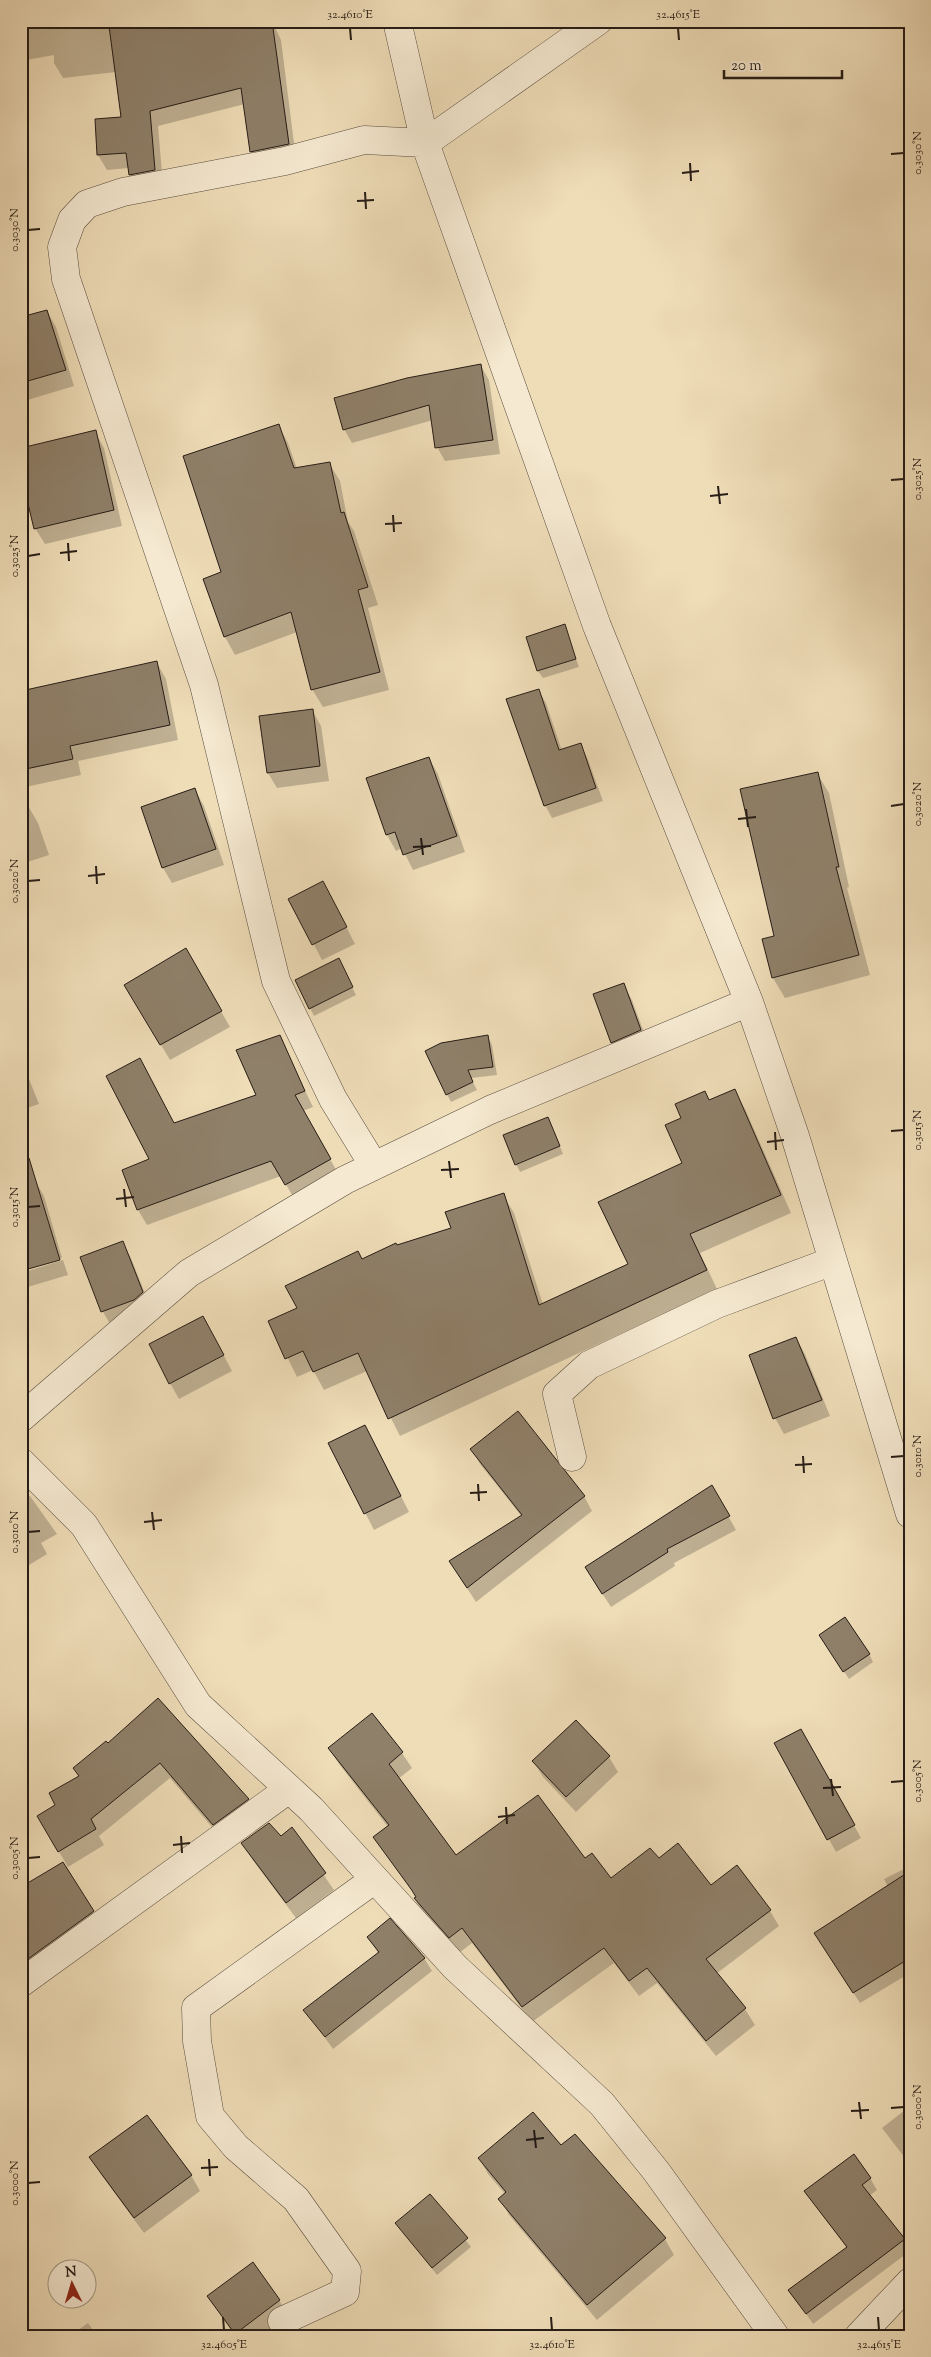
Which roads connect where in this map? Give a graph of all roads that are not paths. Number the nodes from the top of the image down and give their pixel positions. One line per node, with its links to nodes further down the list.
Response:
1 (397, 21): 3 (street)
2 (598, 21): 3 (street)
3 (425, 143): 4 (street); 5 (street)
4 (749, 1002): 5 (street); 6 (street)
5 (374, 1166): 7 (street)
6 (833, 1261): 8 (street); 10 (street)
7 (21, 1418)
8 (572, 1456)
9 (21, 1462): 11 (street)
10 (910, 1514)
11 (289, 1789): 12 (street); 13 (street)
12 (375, 1879): 15 (street); 16 (street)
13 (21, 1983)
14 (910, 2282): 17 (street)
15 (282, 2321)
16 (775, 2336)
17 (859, 2336)

